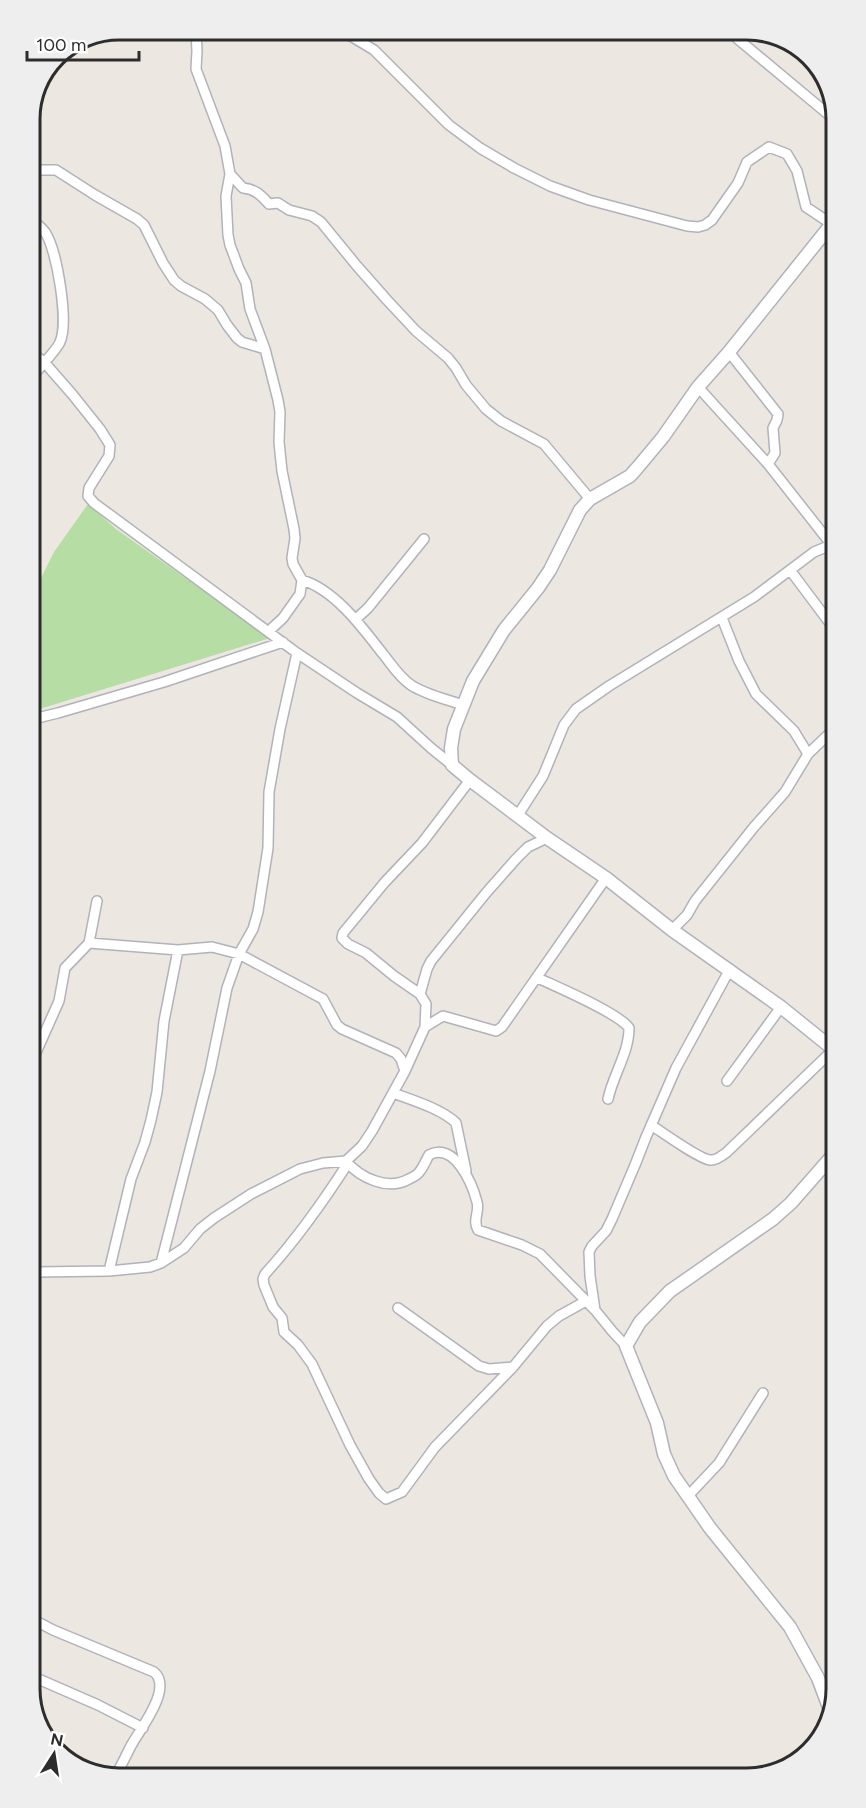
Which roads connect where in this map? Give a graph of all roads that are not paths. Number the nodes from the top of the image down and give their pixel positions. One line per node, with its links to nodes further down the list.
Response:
1 (197, 41): 6 (street)
2 (359, 41): 7 (street)
3 (740, 41): 4 (street)
4 (825, 111)
5 (41, 170): 10 (street)
6 (230, 174): 10 (street); 17 (street)
7 (826, 222)
8 (41, 228): 13 (street)
9 (826, 230): 11 (street)
10 (265, 349): 22 (street)
11 (729, 352): 15 (street); 16 (street)
12 (41, 360): 13 (street)
13 (44, 362): 14 (street); 26 (street)
14 (41, 366)
15 (698, 387): 16 (street); 17 (street)
16 (768, 464): 18 (street)
17 (590, 499): 29 (street)
18 (826, 538)
19 (424, 539): 24 (street)
20 (826, 546): 21 (street)
21 (790, 570): 23 (street); 25 (street)
22 (302, 580): 24 (street); 26 (street)
23 (722, 618): 32 (street); 35 (street)
24 (356, 619): 29 (street)
25 (826, 619)
26 (269, 631): 27 (street)
27 (283, 642): 28 (street); 30 (street)
28 (297, 653): 33 (street); 42 (street)
29 (463, 705): 33 (street)
30 (41, 717)
31 (826, 737): 32 (street)
32 (808, 754): 39 (street)
33 (452, 765): 34 (street)
34 (470, 780): 35 (street); 45 (street)
35 (518, 815): 36 (street)
36 (547, 838): 37 (street); 45 (street)
37 (606, 878): 39 (street); 44 (street)
38 (97, 901): 40 (street)
39 (672, 930): 43 (street)
40 (89, 943): 41 (street); 48 (street)
41 (178, 950): 42 (street); 60 (street)
42 (240, 954): 51 (street); 59 (street)
43 (730, 969): 46 (street); 55 (street)
44 (538, 978): 47 (street); 54 (street)
45 (420, 994): 47 (street)
46 (781, 1007): 49 (street); 52 (street)
47 (425, 1027): 51 (street)
48 (40, 1043)
49 (826, 1043)
50 (826, 1056): 55 (street)
51 (405, 1071): 53 (street)
52 (727, 1081)
53 (393, 1093): 56 (street); 58 (street)
54 (608, 1099)
55 (651, 1125): 64 (street)
56 (347, 1162): 58 (street); 59 (street); 66 (street)
57 (826, 1163): 65 (street)
58 (466, 1173): 62 (street)
59 (161, 1263): 60 (street)
60 (109, 1271): 61 (street)
61 (40, 1272)
62 (586, 1301): 64 (street); 66 (street)
63 (398, 1308): 66 (street)
64 (595, 1310): 65 (street)
65 (626, 1346): 68 (street)
66 (513, 1367)
67 (763, 1393): 68 (street)
68 (688, 1496): 71 (street)
69 (40, 1623): 72 (street)
70 (40, 1680): 72 (street)
71 (825, 1697)
72 (143, 1728): 73 (street)
73 (120, 1767)

